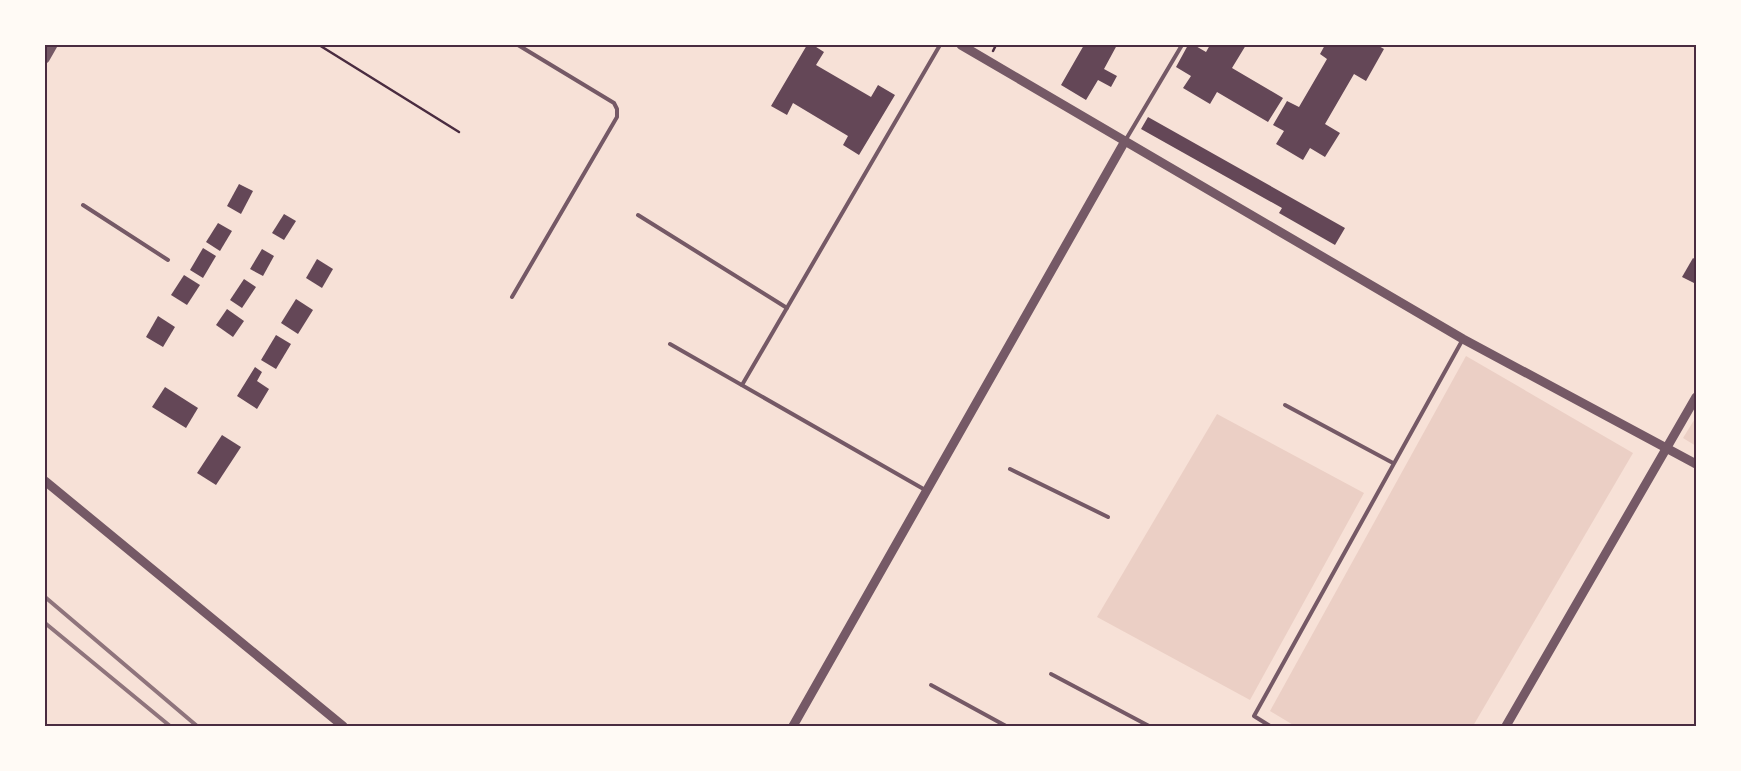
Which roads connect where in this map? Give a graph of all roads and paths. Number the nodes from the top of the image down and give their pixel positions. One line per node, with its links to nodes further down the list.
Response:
1 (53, 45): 7 (street)
2 (318, 45): 8 (path)
3 (518, 45): 13 (lane)
4 (940, 45): 14 (lane)
5 (961, 45): 9 (street)
6 (1182, 45): 9 (lane)
7 (45, 59)
8 (459, 132)
9 (1125, 141): 15 (street); 25 (street)
10 (83, 205): 12 (lane)
11 (638, 215): 14 (lane)
12 (168, 260)
13 (512, 297)
14 (787, 308): 17 (lane)
15 (1463, 339): 20 (street); 21 (lane)
16 (670, 344): 17 (lane)
17 (742, 385): 25 (lane)
18 (1696, 397): 20 (street)
19 (1285, 405): 21 (lane)
20 (1666, 447): 22 (street); 34 (street)
21 (1393, 463): 33 (lane)
22 (1696, 464)
23 (1010, 468): 26 (lane)
24 (45, 481): 29 (street)
25 (926, 491): 30 (street)
26 (1108, 516)
27 (1051, 674): 32 (lane)
28 (931, 685): 31 (lane)
29 (343, 726)
30 (793, 726)
31 (1006, 726)
32 (1149, 726)
33 (1270, 726)
34 (1506, 726)

